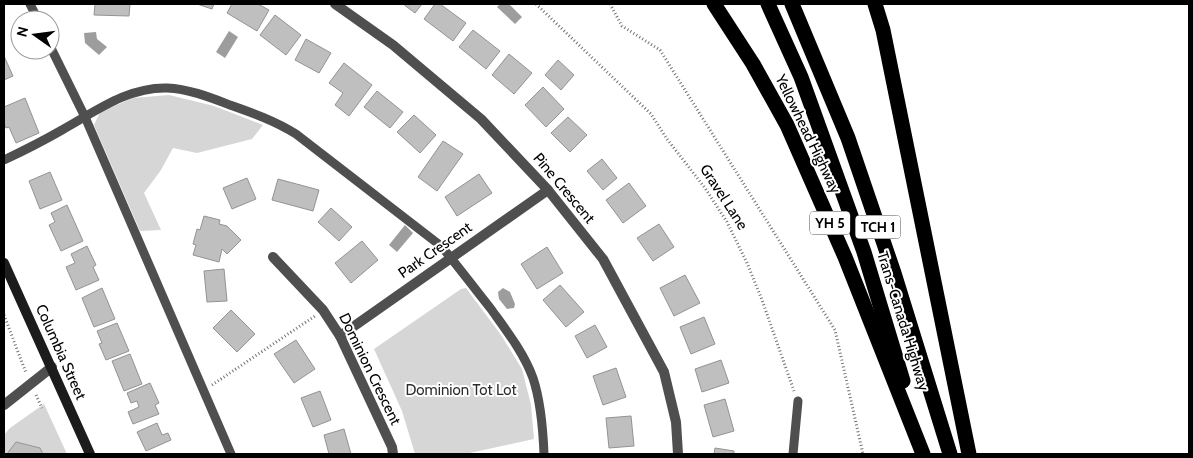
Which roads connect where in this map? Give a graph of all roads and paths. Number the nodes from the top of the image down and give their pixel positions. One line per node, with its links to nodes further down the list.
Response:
1 (335, 4): 11 (street, Pine Crescent)
2 (536, 4): 21 (path, Gravel Lane)
3 (610, 4): 29 (path)
4 (714, 4): 30 (highway, Yellowhead Highway / YH 5)
5 (768, 4): 30 (highway, Trans-Canada Highway / TCH 1)
6 (792, 4): 31 (highway, Trans-Canada Highway / TCH 1)
7 (875, 4): 32 (highway)
8 (57, 60): 9 (lane)
9 (85, 117): 10 (lane); 13 (lane); 20 (lane)
10 (4, 160)
11 (548, 190): 13 (street, Park Crescent); 27 (street, Pine Crescent)
12 (273, 257): 15 (street, Dominion Crescent)
13 (451, 258): 17 (street, Park Crescent); 26 (lane)
14 (4, 263): 18 (main road, Columbia Street)
15 (323, 310): 17 (street, Dominion Crescent); 20 (path)
16 (4, 315): 19 (path)
17 (340, 336): 25 (street, Dominion Crescent)
18 (52, 367): 22 (street); 23 (main road, Columbia Street)
19 (24, 368)
20 (204, 390): 24 (lane)
21 (798, 401): 28 (lane)
22 (4, 405)
23 (90, 454)
24 (231, 454)
25 (393, 454)
26 (544, 454)
27 (678, 454)
28 (793, 454)
29 (863, 454)
30 (924, 454)
31 (950, 454)
32 (969, 454)

